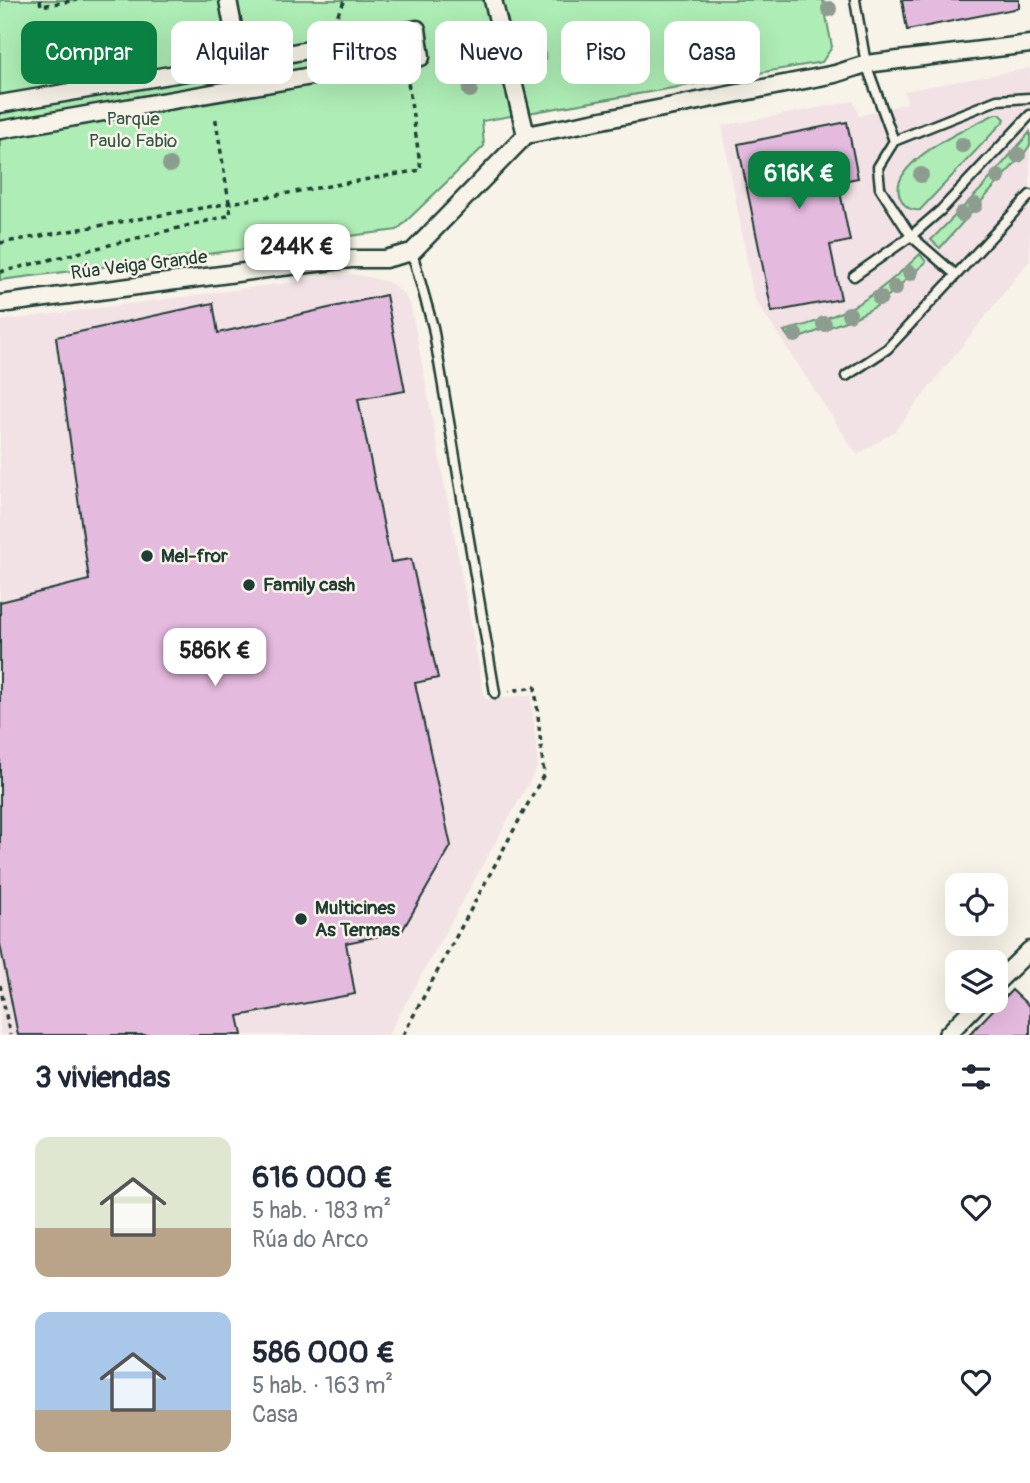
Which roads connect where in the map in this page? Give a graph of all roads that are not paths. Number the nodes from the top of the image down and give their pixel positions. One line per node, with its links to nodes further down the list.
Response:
1 (228, 0): 4 (street)
2 (493, 0): 17 (street)
3 (855, 0): 7 (lane)
4 (232, 21)
5 (1030, 44): 7 (street)
6 (293, 53): 9 (street)
7 (866, 64): 17 (street); 18 (lane)
8 (171, 75): 14 (street)
9 (293, 79)
10 (243, 84): 12 (lane)
11 (267, 84): 12 (street)
12 (244, 88): 16 (street)
13 (1030, 98): 18 (lane)
14 (0, 104)
15 (1030, 115): 20 (lane)
16 (0, 130)
17 (526, 135): 21 (street)
18 (894, 141): 20 (lane)
19 (1030, 195): 22 (lane)
20 (911, 236): 22 (lane); 23 (lane)
21 (412, 252): 24 (street, Rúa Veiga Grande); 26 (lane)
22 (956, 275): 25 (lane)
23 (854, 276)
24 (0, 304)
25 (846, 376)
26 (495, 693)
27 (1030, 950): 28 (street)
28 (1008, 971)
29 (968, 1013): 30 (street)
30 (947, 1035)

